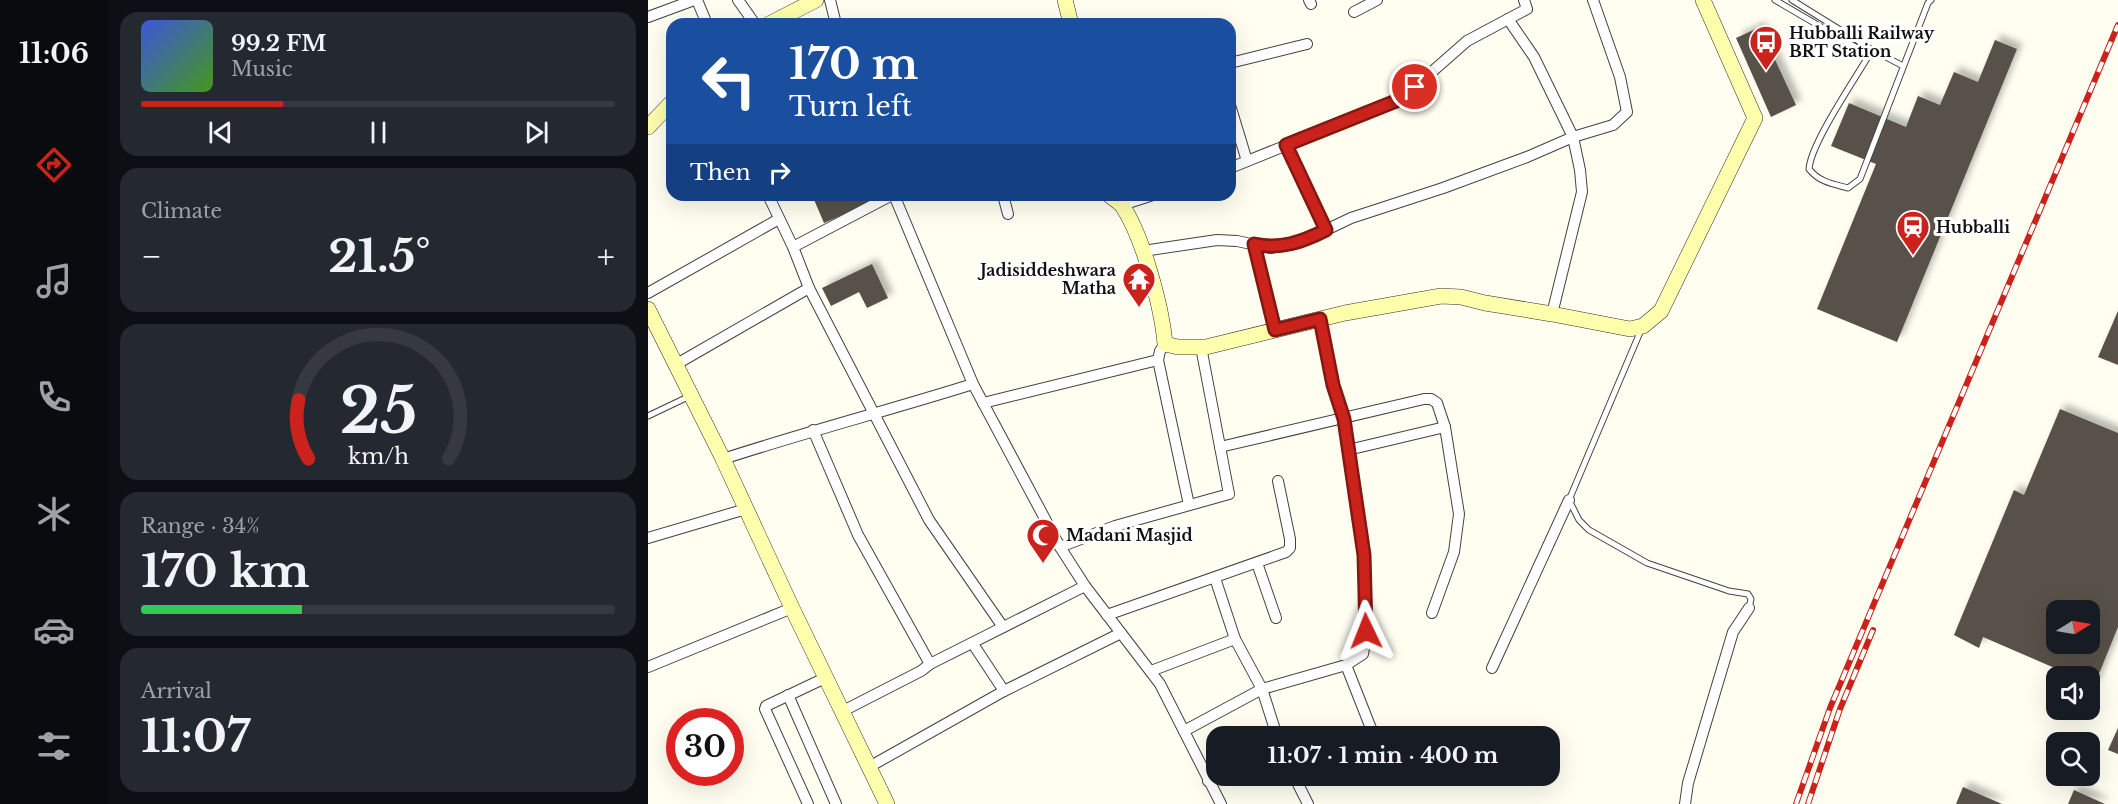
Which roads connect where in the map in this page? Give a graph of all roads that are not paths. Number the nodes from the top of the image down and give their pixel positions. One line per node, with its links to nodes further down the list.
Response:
1 (695, 0): 14 (street); 15 (street)
2 (738, 0): 16 (street)
3 (816, 0): 17 (street)
4 (830, 0): 18 (street)
5 (1065, 0): 19 (street)
6 (1377, 0): 13 (street)
7 (1524, 0): 20 (street)
8 (1593, 0): 27 (street)
9 (1703, 0): 49 (street)
10 (1775, 0): 23 (lane)
11 (1792, 0): 23 (lane)
12 (1931, 0): 23 (lane)
13 (1354, 12)
14 (648, 17)
15 (703, 18)
16 (752, 18)
17 (782, 18)
18 (834, 18)
19 (1070, 18)
20 (1508, 19): 27 (street); 28 (street)
21 (1307, 44): 22 (street)
22 (1236, 62)
23 (1903, 66)
24 (666, 108): 26 (street)
25 (1236, 125): 29 (street)
26 (648, 127)
27 (1573, 137): 40 (street); 47 (street)
28 (1286, 145): 29 (street); 40 (street)
29 (1247, 161): 30 (street)
30 (1236, 166)
31 (771, 201): 39 (street)
32 (881, 201): 42 (street)
33 (896, 201): 55 (street)
34 (1005, 201): 38 (street)
35 (1117, 201): 37 (street)
36 (1134, 201): 37 (street)
37 (1122, 205): 43 (street)
38 (1008, 214)
39 (779, 219): 42 (street); 45 (street)
40 (1326, 230): 41 (street)
41 (1254, 244): 43 (street); 50 (street)
42 (793, 247): 44 (street)
43 (1143, 251): 51 (street)
44 (809, 288): 54 (street); 58 (street)
45 (648, 293)
46 (648, 309): 54 (street)
47 (1552, 314): 48 (street); 49 (street)
48 (1320, 319): 50 (street); 60 (street)
49 (1643, 326): 67 (lane)
50 (1275, 330): 52 (street)
51 (1164, 344): 52 (street); 53 (street)
52 (1201, 347): 63 (street)
53 (1158, 360): 57 (street); 68 (street)
54 (675, 364): 56 (street)
55 (973, 384): 57 (street); 58 (street)
56 (691, 396): 59 (lane); 65 (street)
57 (983, 403): 71 (street)
58 (875, 415): 62 (street); 80 (street)
59 (648, 416)
60 (1344, 419): 61 (street); 63 (street); 64 (street)
61 (1445, 427): 64 (street); 77 (street)
62 (813, 430): 65 (street); 84 (street)
63 (1220, 447): 68 (street)
64 (1348, 450): 85 (street)
65 (723, 459): 69 (street)
66 (1278, 480): 72 (street)
67 (1569, 500): 76 (lane); 87 (street)
68 (1189, 505): 71 (street)
69 (746, 509): 70 (street); 75 (street)
70 (648, 538)
71 (1060, 547): 74 (street)
72 (1257, 563): 73 (street); 79 (street)
73 (1215, 578): 78 (street); 82 (street)
74 (1085, 586): 78 (street); 80 (street)
75 (792, 608): 86 (street); 89 (street)
76 (1749, 608): 106 (street)
77 (1432, 613)
78 (1107, 615): 81 (street)
79 (1276, 618)
80 (1003, 627): 83 (street)
81 (1121, 633): 88 (street); 91 (street)
82 (1235, 639): 88 (street); 90 (street)
83 (973, 644): 84 (street); 91 (street)
84 (930, 664): 93 (street)
85 (1346, 665): 90 (street); 95 (street)
86 (648, 667)
87 (1492, 668)
88 (1150, 670): 96 (street)
89 (825, 678): 92 (street); 93 (street)
90 (1262, 689): 94 (street); 96 (street)
91 (1004, 691): 97 (street)
92 (788, 695): 101 (street); 102 (street)
93 (841, 712): 97 (street)
94 (1274, 726)
95 (1370, 726)
96 (1184, 731): 98 (street)
97 (869, 767): 103 (street)
98 (1206, 775)
99 (1212, 786): 104 (street)
100 (1299, 786): 105 (street)
101 (808, 804)
102 (836, 804)
103 (887, 804)
104 (1221, 804)
105 (1308, 804)
106 (1686, 804)

